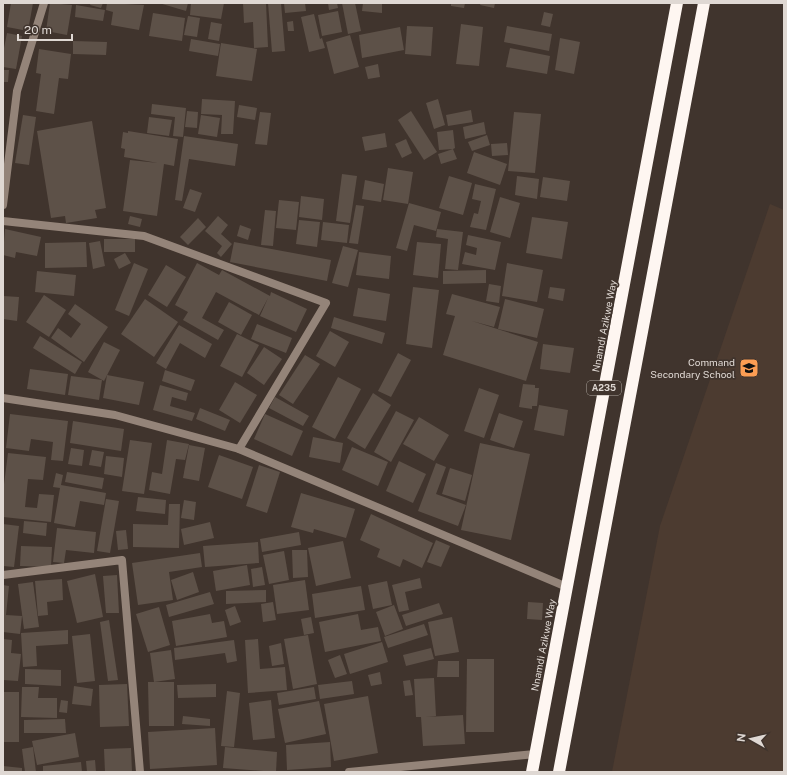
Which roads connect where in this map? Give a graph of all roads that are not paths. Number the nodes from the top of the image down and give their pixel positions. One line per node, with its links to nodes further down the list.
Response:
1 (44, 3): 4 (street)
2 (677, 3): 9 (highway, Nnamdi Azikwe Way / A235)
3 (704, 3): 14 (highway, A235)
4 (3, 205)
5 (3, 221): 7 (street)
6 (3, 398): 7 (street)
7 (239, 449): 9 (street)
8 (3, 575): 11 (street)
9 (567, 587): 10 (highway, Nnamdi Azikwe Way / A235)
10 (535, 754): 12 (street); 13 (highway, Nnamdi Azikwe Way / A235)
11 (140, 772)
12 (349, 772)
13 (532, 772)
14 (559, 772)

